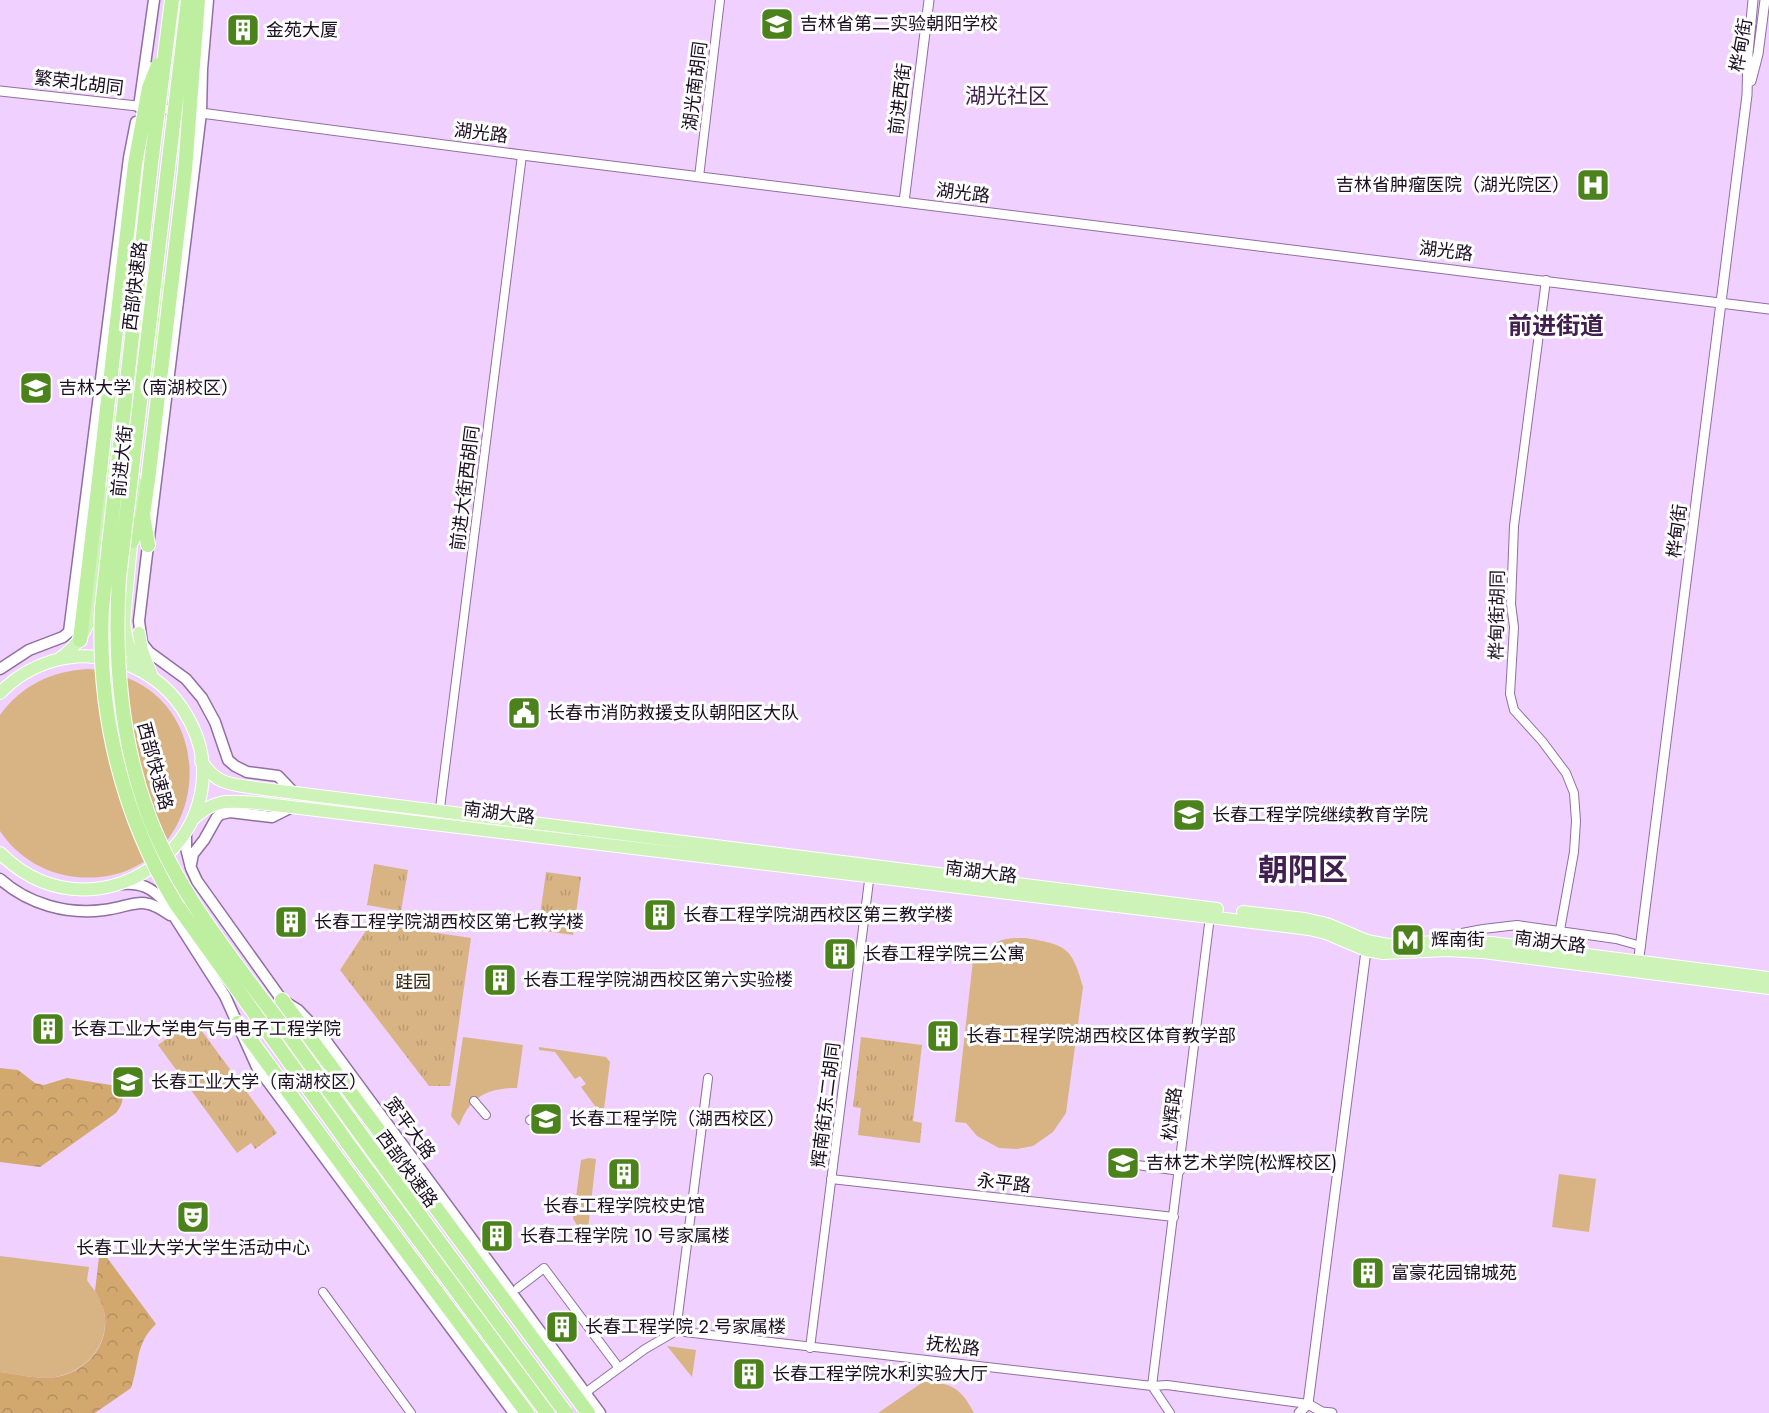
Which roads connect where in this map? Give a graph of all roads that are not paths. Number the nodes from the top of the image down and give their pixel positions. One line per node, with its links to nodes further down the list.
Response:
1 (154, 0): 13 (main road, 前进大街)
2 (171, 0): 10 (highway, 西部快速路, bridge); 14 (main road, 前进大街)
3 (190, 0): 15 (main road, 前进大街); 76 (highway, 西部快速路, bridge)
4 (198, 0): 23 (highway, bridge)
5 (208, 0): 16 (main road, 前进大街)
6 (720, 0): 18 (street, 湖光南胡同)
7 (929, 0): 19 (street, 前进西街)
8 (1753, 0): 12 (street, 桦甸街)
9 (1765, 0): 12 (street, 桦甸街)
10 (166, 40): 27 (highway, bridge); 75 (highway, 西部快速路, bridge)
11 (0, 90): 13 (street, 繁荣北胡同)
12 (1748, 95): 21 (street, 桦甸街)
13 (139, 107): 14 (street, 繁荣北胡同); 29 (main road, 前进大街)
14 (154, 108): 15 (street, 湖光路); 27 (main road, 前进大街)
15 (179, 111): 16 (street, 湖光路); 24 (main road, 前进大街)
16 (201, 113): 17 (street, 湖光路); 25 (main road, 前进大街)
17 (522, 155): 18 (street, 湖光路); 35 (street, 前进大街西胡同)
18 (699, 177): 19 (street, 湖光路)
19 (904, 202): 20 (street, 湖光路)
20 (1546, 280): 21 (street, 湖光路); 45 (street, 桦甸街胡同)
21 (1721, 302): 22 (street, 湖光路); 48 (street, 桦甸街)
22 (1769, 309)
23 (143, 515): 24 (highway); 25 (highway)
24 (132, 541): 30 (main road, 前进大街)
25 (148, 545): 26 (main road, 前进大街)
26 (139, 627): 30 (main road); 33 (main road)
27 (80, 640): 28 (main road, 前进大街)
28 (59, 659): 30 (main road); 31 (main road)
29 (0, 669)
30 (148, 675): 32 (main road)
31 (0, 693)
32 (201, 761): 33 (main road, 南湖大路); 36 (main road)
33 (294, 793): 35 (main road, 南湖大路)
34 (293, 807): 35 (main road, 南湖大路); 36 (main road, 南湖大路); 39 (main road)
35 (439, 818): 40 (main road, 南湖大路)
36 (189, 826): 39 (main road, 宽平大路); 42 (main road)
37 (0, 853): 38 (main road)
38 (6, 862): 42 (main road)
39 (191, 868): 52 (main road, 宽平大路)
40 (870, 871): 43 (main road, 南湖大路); 47 (main road, 南湖大路); 61 (street, 辉南街东二胡同)
41 (0, 879): 44 (main road)
42 (121, 884): 44 (main road)
43 (1210, 916): 47 (main road, 南湖大路); 60 (street, 松辉路)
44 (177, 920): 53 (main road)
45 (1560, 930): 46 (street); 48 (street)
46 (1415, 944): 47 (main road, 南湖大路); 49 (main road, 南湖大路)
47 (1366, 946): 49 (main road, 南湖大路); 70 (street)
48 (1641, 946): 49 (street, 桦甸街)
49 (1638, 966): 50 (main road, 南湖大路); 51 (main road, 南湖大路)
50 (1769, 978)
51 (1769, 988)
52 (282, 1000): 69 (main road, 宽平大路); 77 (highway)
53 (238, 1023): 73 (main road); 74 (highway)
54 (708, 1078): 65 (street)
55 (474, 1101): 57 (street)
56 (545, 1110): 58 (street)
57 (486, 1115)
58 (530, 1120)
59 (1116, 1162): 60 (street)
60 (1180, 1171): 62 (street, 松辉路)
61 (831, 1179): 62 (street, 永平路); 66 (street, 辉南街东二胡同)
62 (1174, 1217): 68 (street, 松辉路)
63 (518, 1288): 67 (street)
64 (323, 1292): 72 (street)
65 (676, 1331): 66 (street, 抚松路); 67 (street)
66 (810, 1348): 68 (street, 抚松路)
67 (619, 1368): 69 (street)
68 (1152, 1386): 70 (street, 抚松路); 79 (street)
69 (585, 1393): 78 (main road, 宽平大路)
70 (1308, 1404): 71 (street, 抚松路); 80 (street)
71 (1321, 1412): 81 (street, 抚松路)
72 (411, 1413)
73 (514, 1413)
74 (527, 1413)
75 (547, 1413)
76 (566, 1413)
77 (588, 1413)
78 (600, 1413)
79 (1170, 1413)
80 (1299, 1413)
81 (1332, 1413)

